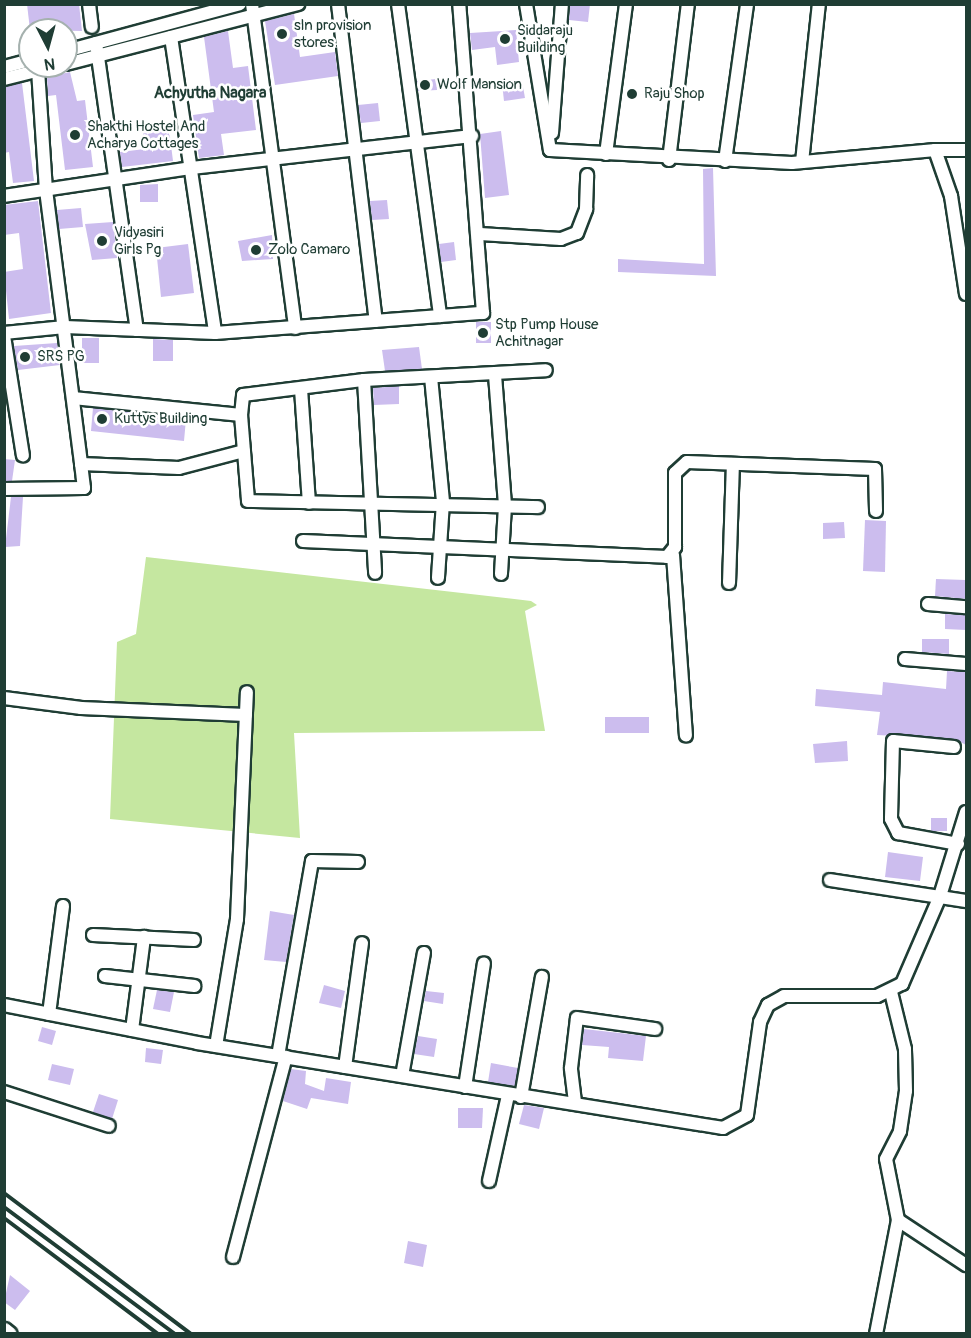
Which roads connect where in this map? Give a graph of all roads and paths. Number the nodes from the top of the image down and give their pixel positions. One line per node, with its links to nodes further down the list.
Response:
1 (90, 4): 14 (street)
2 (240, 4): 16 (street)
3 (298, 4): 13 (street)
4 (338, 4): 27 (street)
5 (398, 4): 23 (street)
6 (459, 4): 22 (street)
7 (526, 4): 24 (street)
8 (562, 4): 24 (street)
9 (626, 4): 28 (street)
10 (688, 4): 29 (street)
11 (747, 4): 31 (street)
12 (819, 4): 32 (street)
13 (254, 11): 15 (street); 30 (street)
14 (92, 27)
15 (171, 38): 16 (street); 33 (street)
16 (98, 49): 17 (street); 18 (street); 35 (street)
17 (78, 50)
18 (78, 58)
19 (18, 72): 21 (street)
20 (35, 78): 36 (street)
21 (4, 79)
22 (472, 136): 23 (street); 38 (street)
23 (417, 142): 27 (street); 40 (street)
24 (550, 150): 28 (street)
25 (935, 150): 26 (street); 32 (street); 39 (street)
26 (966, 150)
27 (354, 153): 30 (street); 41 (street)
28 (606, 154): 29 (street)
29 (669, 160): 31 (street)
30 (274, 161): 33 (street); 43 (street)
31 (725, 161): 32 (street)
32 (802, 162)
33 (191, 168): 35 (street); 45 (street)
34 (587, 175): 38 (street)
35 (116, 179): 36 (street); 44 (street)
36 (46, 190): 37 (street); 42 (street)
37 (4, 196)
38 (480, 234): 40 (street)
39 (966, 294)
40 (440, 316): 41 (street)
41 (376, 321): 43 (street)
42 (65, 327): 44 (street); 46 (street); 52 (street)
43 (295, 328): 45 (street)
44 (137, 330): 45 (street)
45 (215, 333)
46 (4, 334): 55 (street)
47 (546, 370): 48 (street)
48 (495, 375): 49 (street); 62 (street)
49 (431, 377): 50 (street); 59 (street)
50 (364, 380): 51 (street); 61 (street)
51 (301, 388): 53 (street); 60 (street)
52 (73, 398): 53 (street); 56 (street)
53 (241, 415): 54 (street)
54 (244, 451): 56 (street); 60 (street)
55 (23, 456)
56 (81, 464): 58 (street)
57 (733, 464): 64 (street); 69 (street); 73 (street)
58 (4, 489)
59 (443, 502): 61 (street); 62 (street); 67 (street)
60 (309, 503): 61 (street)
61 (375, 503): 66 (street)
62 (505, 506): 63 (street); 68 (street)
63 (538, 507)
64 (876, 511)
65 (303, 541): 66 (street)
66 (375, 543): 67 (street); 70 (street)
67 (444, 546): 68 (street); 72 (street)
68 (502, 549): 69 (street); 71 (street)
69 (673, 555): 81 (street)
70 (375, 573)
71 (501, 574)
72 (438, 578)
73 (729, 583)
74 (928, 604): 75 (street)
75 (966, 607)
76 (905, 659): 77 (street)
77 (966, 664)
78 (247, 692): 80 (street)
79 (4, 698): 80 (street)
80 (246, 715): 105 (street)
81 (686, 736)
82 (954, 747): 84 (street)
83 (966, 812): 84 (street)
84 (958, 844): 87 (street)
85 (358, 862): 106 (street)
86 (830, 880): 87 (street)
87 (940, 896): 88 (street); 100 (street)
88 (966, 901)
89 (63, 906): 102 (street)
90 (93, 935): 91 (street)
91 (144, 937): 92 (street); 98 (street)
92 (194, 940)
93 (362, 943): 107 (street)
94 (423, 953): 108 (street)
95 (484, 963): 109 (street)
96 (105, 976): 98 (street)
97 (542, 976): 111 (street)
98 (138, 980): 99 (street); 104 (street)
99 (194, 986)
100 (891, 992): 112 (street); 115 (street)
101 (4, 1005): 102 (street)
102 (49, 1014): 104 (street)
103 (655, 1029): 112 (street)
104 (132, 1030): 105 (street)
105 (216, 1046): 106 (street)
106 (282, 1057): 107 (street); 116 (street)
107 (345, 1067): 108 (street)
108 (402, 1076): 109 (street)
109 (465, 1087): 111 (street)
110 (4, 1092): 113 (street)
111 (514, 1096): 112 (street); 114 (street)
112 (575, 1102)
113 (109, 1126)
114 (489, 1181)
115 (898, 1220): 117 (street); 120 (street)
116 (232, 1257)
117 (966, 1265)
118 (4, 1330): 119 (main road)
119 (9, 1334)
120 (876, 1334)

